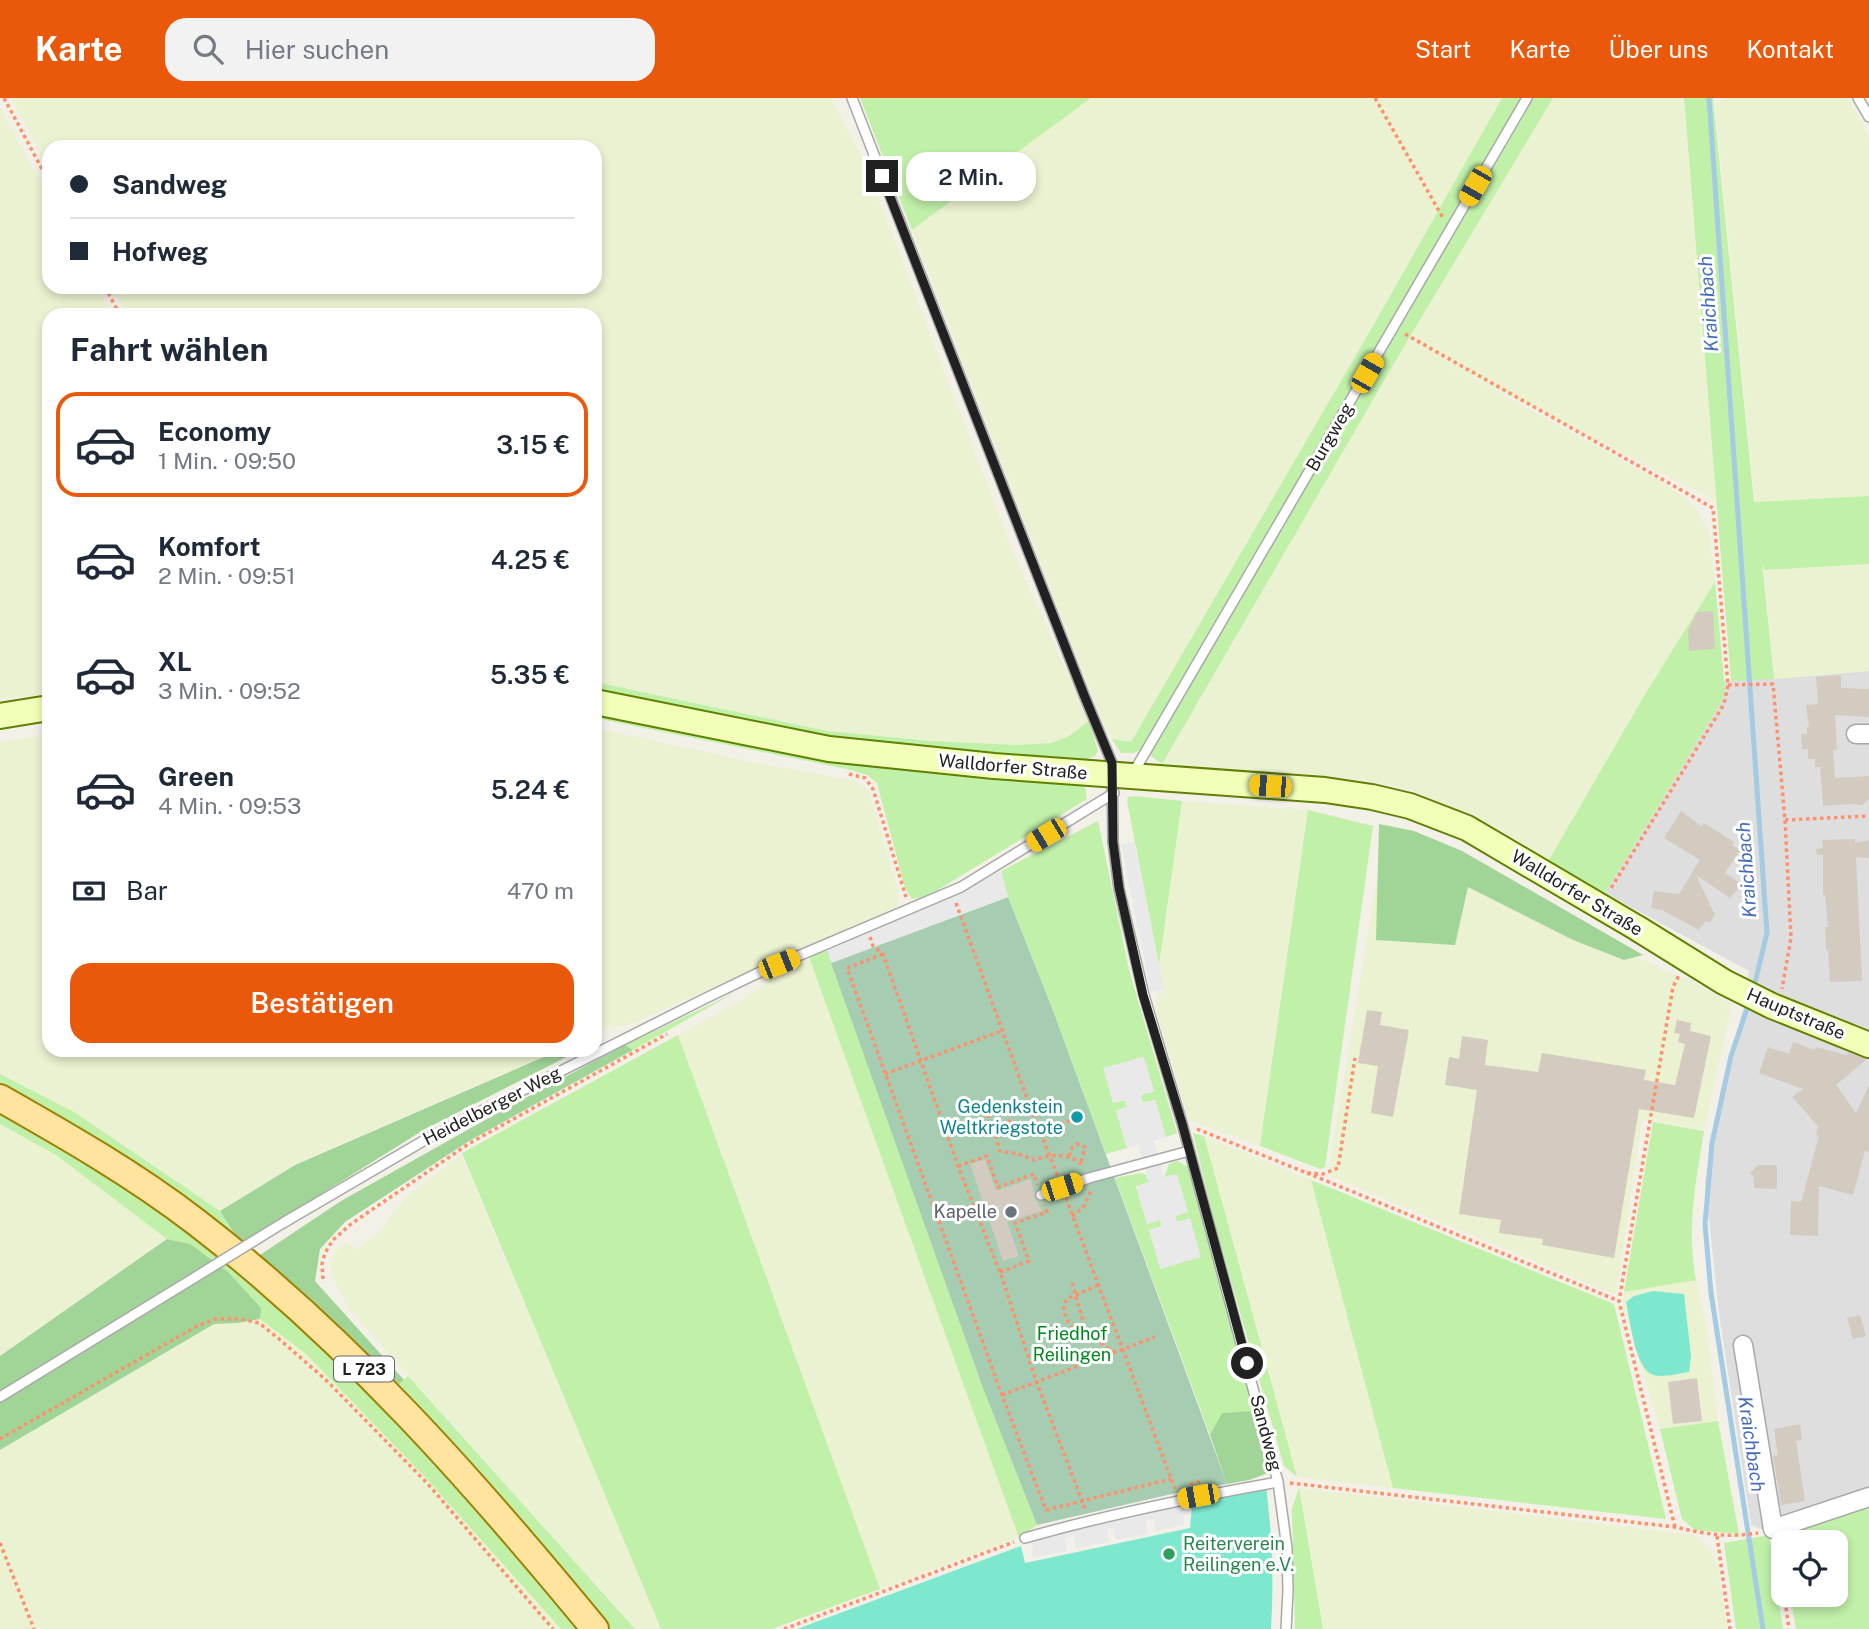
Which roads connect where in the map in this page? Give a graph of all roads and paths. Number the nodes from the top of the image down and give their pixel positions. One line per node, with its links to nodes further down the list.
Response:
1 (4, 98): 7 (path)
2 (852, 98): 15 (lane)
3 (1375, 98): 8 (path)
4 (1527, 98): 8 (lane, Burgweg)
5 (1858, 98): 6 (lane)
6 (1869, 117)
7 (42, 169)
8 (1450, 230): 9 (lane, Burgweg)
9 (1394, 327): 10 (path); 15 (lane, Burgweg)
10 (1728, 685): 17 (path); 18 (path)
11 (602, 703): 15 (street, Walldorfer Straße)
12 (42, 709): 13 (street)
13 (0, 716)
14 (837, 771): 19 (path)
15 (1119, 781): 18 (street, Walldorfer Straße); 19 (lane, Heidelberger Weg); 38 (lane, Sandweg)
16 (1869, 816): 17 (path)
17 (1784, 820): 24 (path)
18 (1600, 906): 23 (street, Walldorfer Straße)
19 (910, 909): 29 (lane, Heidelberger Weg, bridge)
20 (961, 913): 27 (path)
21 (873, 946): 22 (path)
22 (883, 954): 32 (path); 33 (path)
23 (1688, 961): 25 (street, Walldorfer Straße); 54 (path)
24 (1784, 979)
25 (1724, 982): 28 (street, Hauptstraße)
26 (674, 1030): 50 (path)
27 (1004, 1030): 32 (path); 35 (path)
28 (1867, 1039)
29 (602, 1050)
30 (588, 1057): 62 (lane, Heidelberger Weg, bridge)
31 (1355, 1058): 46 (path)
32 (920, 1061): 33 (path); 45 (path)
33 (885, 1074): 61 (path)
34 (0, 1098): 79 (main road, L 723)
35 (1028, 1101): 36 (path); 39 (path)
36 (1012, 1107): 40 (path); 40 (path)
37 (1072, 1120): 39 (path)
38 (1182, 1123): 41 (lane, Sandweg); 46 (path)
39 (1041, 1130): 42 (path)
40 (996, 1136): 42 (path)
41 (1189, 1151): 47 (lane); 65 (lane, Sandweg)
42 (1050, 1155): 47 (path)
43 (1069, 1156): 44 (path)
44 (1081, 1163)
45 (958, 1166): 48 (path); 49 (path)
46 (1307, 1173): 54 (path)
47 (1062, 1187): 48 (lane); 52 (path)
48 (1041, 1195): 49 (path)
49 (1000, 1272): 60 (path)
50 (323, 1279)
51 (1072, 1283): 53 (path)
52 (1098, 1285): 53 (path); 58 (path)
53 (1076, 1295): 55 (path); 55 (path)
54 (1619, 1301): 70 (path)
55 (1086, 1332): 59 (path)
56 (1155, 1337): 58 (path)
57 (1743, 1345): 71 (street)
58 (1123, 1350): 59 (path); 64 (path)
59 (1115, 1353): 60 (path)
60 (1037, 1383): 61 (path); 68 (path)
61 (1002, 1395): 68 (path)
62 (0, 1398)
63 (0, 1439): 78 (path)
64 (1171, 1479): 66 (path); 68 (path)
65 (1278, 1482): 70 (path); 74 (lane); 81 (lane, Sandweg)
66 (1176, 1493)
67 (1869, 1497): 71 (street)
68 (1084, 1501): 69 (path)
69 (1086, 1512)
70 (1675, 1527): 73 (path)
71 (1770, 1530): 72 (path); 73 (path)
72 (1771, 1534)
73 (1717, 1536): 82 (path)
74 (1025, 1538): 80 (path)
75 (0, 1543): 77 (path)
76 (1786, 1607): 83 (path)
77 (34, 1629)
78 (553, 1629)
79 (596, 1629)
80 (784, 1629)
81 (1286, 1629)
82 (1730, 1629)
83 (1789, 1629)

